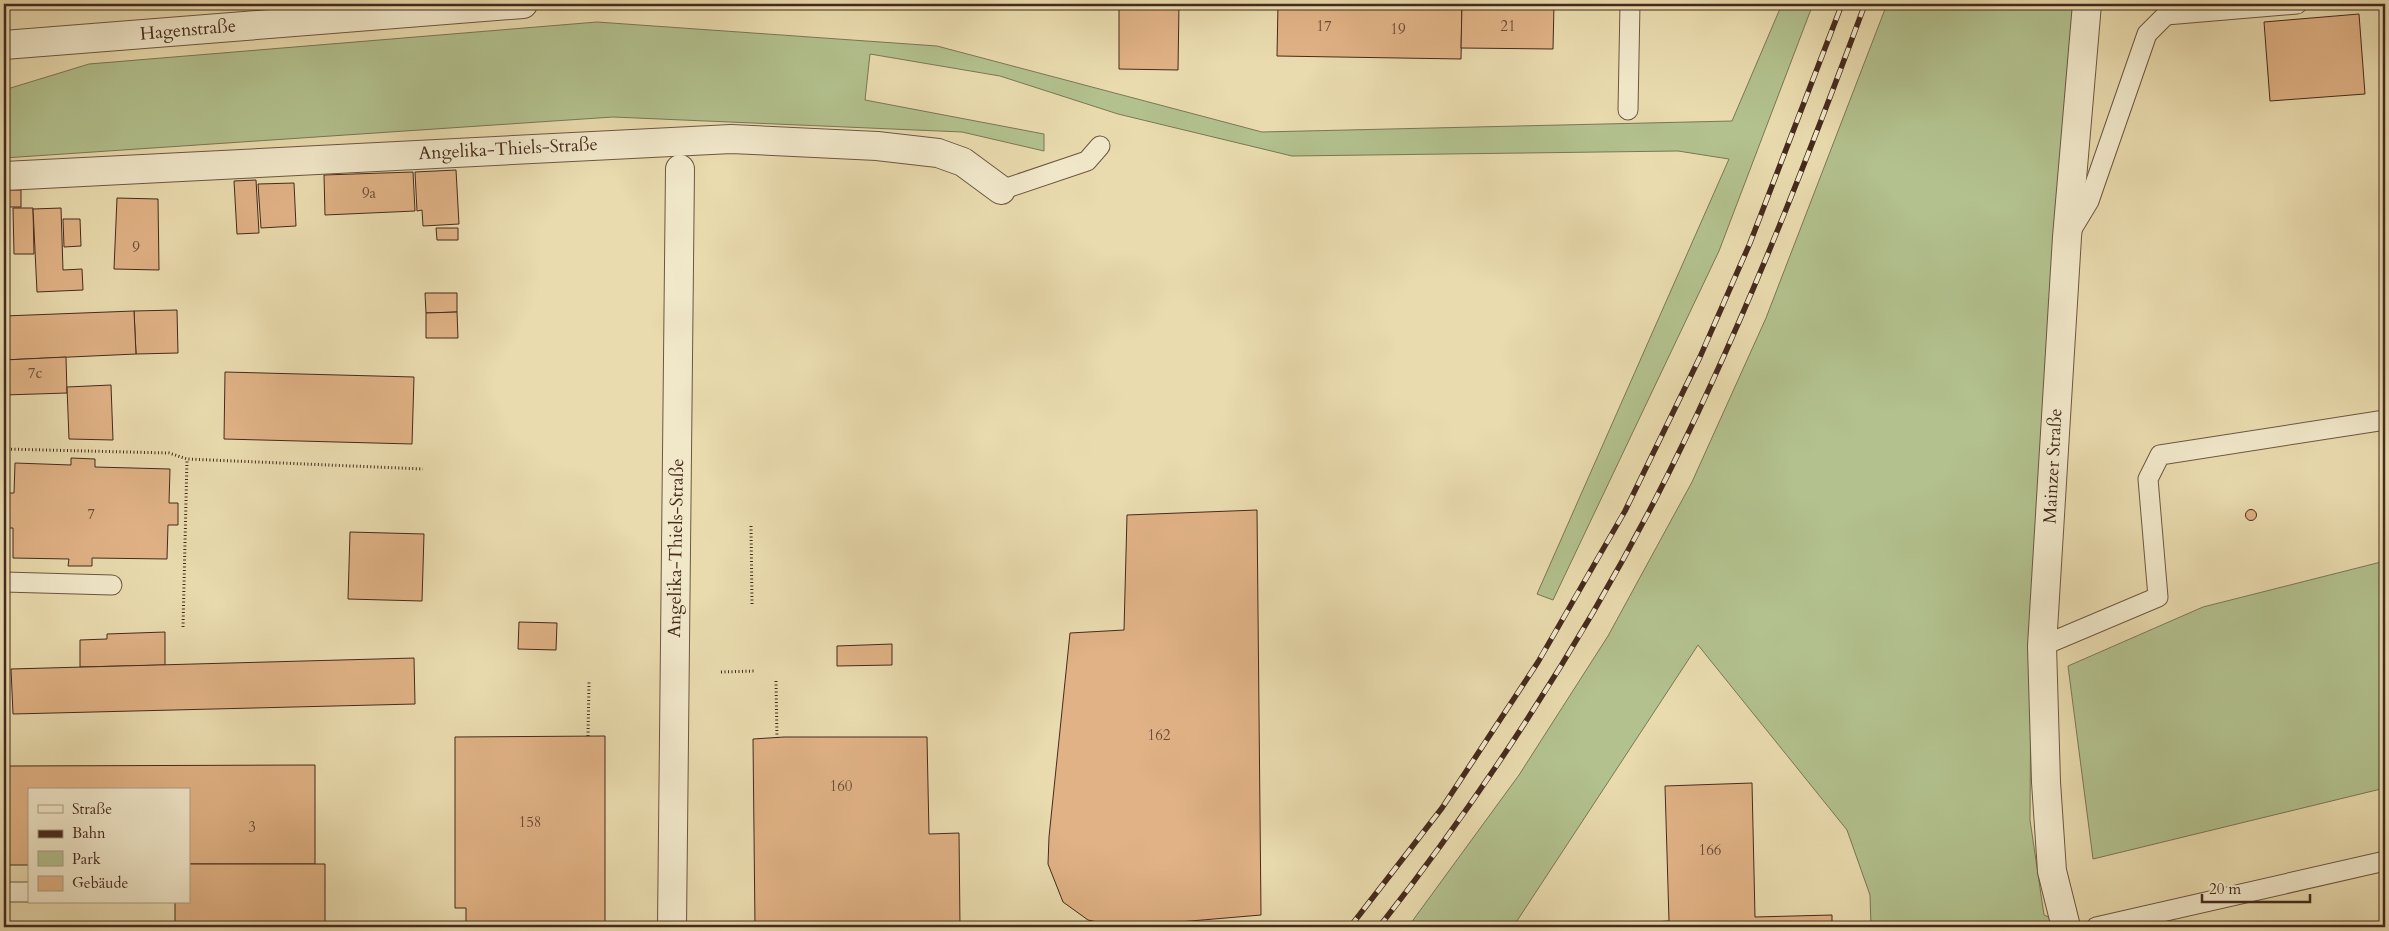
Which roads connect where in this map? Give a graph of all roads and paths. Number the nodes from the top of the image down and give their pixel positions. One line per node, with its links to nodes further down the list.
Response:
1 (523, 4): 5 (street, Hagenstraße)
2 (1630, 4): 6 (lane)
3 (2086, 4): 11 (street, Mainzer Straße)
4 (2297, 4): 11 (lane)
5 (4, 45)
6 (1628, 110)
7 (1100, 146): 10 (lane)
8 (680, 169): 31 (street, Angelika-Thiels-Straße)
9 (4, 176): 10 (street, Angelika-Thiels-Straße)
10 (1001, 190)
11 (2067, 238): 21 (street, Mainzer Straße)
12 (2385, 420): 21 (lane)
13 (4, 449): 14 (path)
14 (186, 459): 15 (path); 20 (path)
15 (423, 469)
16 (751, 526): 19 (path)
17 (4, 582): 18 (lane)
18 (112, 585)
19 (752, 604)
20 (183, 627)
21 (2042, 646): 32 (street, Mainzer Straße)
22 (755, 671): 23 (path)
23 (721, 672)
24 (776, 681): 27 (path)
25 (589, 682): 26 (path)
26 (588, 736)
27 (777, 738)
28 (2385, 861): 33 (lane)
29 (4, 892): 30 (lane)
30 (28, 892)
31 (672, 927)
32 (2066, 927)
33 (2096, 927)

